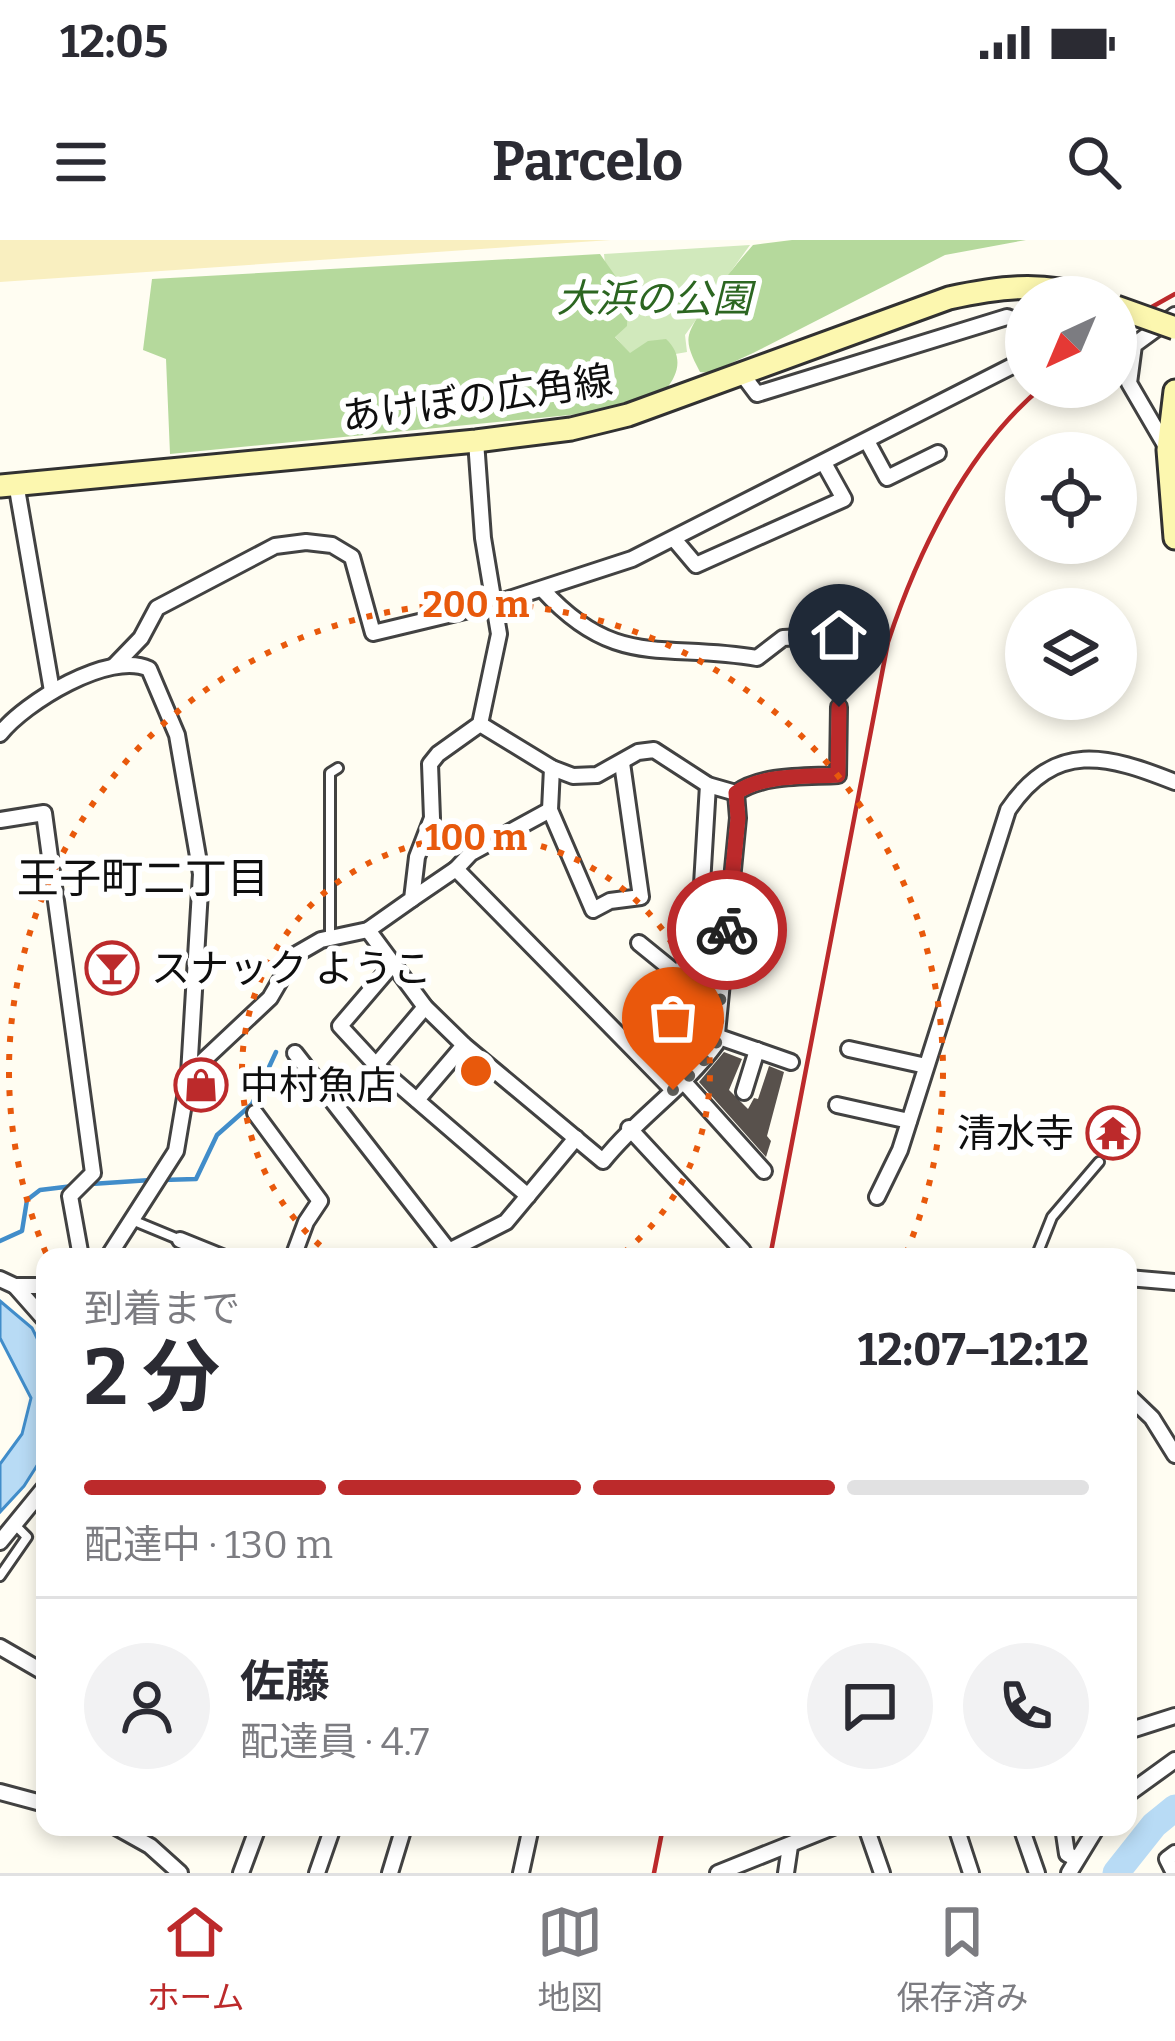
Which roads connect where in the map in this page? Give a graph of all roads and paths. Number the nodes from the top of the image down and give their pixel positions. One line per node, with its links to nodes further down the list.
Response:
1 (1005, 288): 7 (main road, あけぼの広角線)
2 (1137, 314): 5 (main road, bridge)
3 (1175, 315): 11 (street)
4 (1005, 318): 7 (street)
5 (1175, 328)
6 (1005, 370): 10 (street)
7 (742, 374): 9 (main road, あけぼの広角線)
8 (1175, 391): 11 (main road)
9 (476, 441): 14 (main road, あけぼの広角線); 19 (street)
10 (867, 441): 12 (street); 13 (street)
11 (1168, 450): 15 (main road)
12 (938, 453)
13 (824, 464): 16 (street); 16 (street)
14 (8, 485): 22 (street)
15 (1173, 507): 17 (main road)
16 (674, 538): 18 (street)
17 (1175, 538)
18 (544, 590): 19 (street); 20 (street)
19 (494, 604): 21 (street); 24 (street)
20 (823, 636)
21 (114, 666): 22 (street); 51 (street)
22 (52, 692): 25 (street)
23 (839, 707): 31 (street)
24 (480, 724): 28 (street); 35 (street)
25 (0, 734)
26 (622, 763): 28 (street); 30 (street); 32 (street)
27 (338, 768): 37 (lane)
28 (551, 768): 32 (street)
29 (1175, 782): 50 (street)
30 (708, 785): 31 (street); 40 (street)
31 (736, 793): 42 (street)
32 (550, 810): 34 (street)
33 (0, 820): 66 (street)
34 (456, 869): 35 (street); 52 (street)
35 (412, 899): 36 (street)
36 (368, 930): 37 (street); 39 (street)
37 (330, 937): 51 (street)
38 (639, 943): 40 (street)
39 (393, 964): 41 (street); 49 (street)
40 (680, 977): 42 (street)
41 (425, 1007): 44 (street); 49 (street)
42 (719, 1008): 43 (street)
43 (716, 1036): 46 (street); 52 (street)
44 (464, 1045): 54 (street); 59 (street)
45 (849, 1049): 50 (street)
46 (757, 1050): 48 (street); 53 (street)
47 (295, 1053): 70 (street)
48 (791, 1061)
49 (376, 1065): 54 (street)
50 (926, 1066): 57 (street)
51 (189, 1074): 64 (street)
52 (678, 1085): 58 (street); 61 (street)
53 (744, 1092)
54 (417, 1100): 62 (street)
55 (837, 1105): 57 (street)
56 (255, 1112): 69 (street)
57 (909, 1120): 63 (street)
58 (629, 1128): 59 (street); 72 (street)
59 (576, 1138): 62 (street)
60 (1099, 1162): 73 (lane)
61 (764, 1171)
62 (528, 1196): 71 (street)
63 (877, 1197)
64 (132, 1220): 65 (lane); 67 (street)
65 (180, 1240): 68 (street)
66 (79, 1248)
67 (114, 1248)
68 (199, 1248)
69 (296, 1248)
70 (439, 1248)
71 (455, 1248)
72 (740, 1248)
73 (1040, 1248)
74 (0, 1279): 77 (street)
75 (1137, 1279): 76 (street)
76 (1175, 1282)
77 (15, 1286): 78 (street); 79 (street)
78 (36, 1286)
79 (36, 1310)
80 (1137, 1404): 81 (street)
81 (1175, 1455)
82 (36, 1498): 83 (street)
83 (14, 1524): 84 (street); 85 (lane)
84 (0, 1542)
85 (0, 1576)
86 (0, 1647): 87 (street)
87 (36, 1668)
88 (1175, 1716): 89 (street)
89 (1137, 1728)
90 (1175, 1760): 91 (street)
91 (1137, 1787)
92 (0, 1792): 93 (street)
93 (36, 1802)
94 (132, 1836): 106 (street)
95 (154, 1836): 106 (street)
96 (255, 1836): 110 (street)
97 (329, 1836): 111 (street)
98 (401, 1836): 112 (street)
99 (529, 1836): 113 (street)
100 (813, 1836): 107 (street)
101 (869, 1836): 116 (street)
102 (959, 1836): 117 (street)
103 (1024, 1836): 118 (street)
104 (1064, 1836): 108 (street)
105 (1091, 1836): 108 (street)
106 (150, 1846): 109 (street)
107 (790, 1846): 114 (street); 115 (street)
108 (1072, 1865)
109 (180, 1873)
110 (241, 1873)
111 (316, 1873)
112 (390, 1873)
113 (520, 1873)
114 (718, 1873)
115 (786, 1873)
116 (882, 1873)
117 (971, 1873)
118 (1037, 1873)

